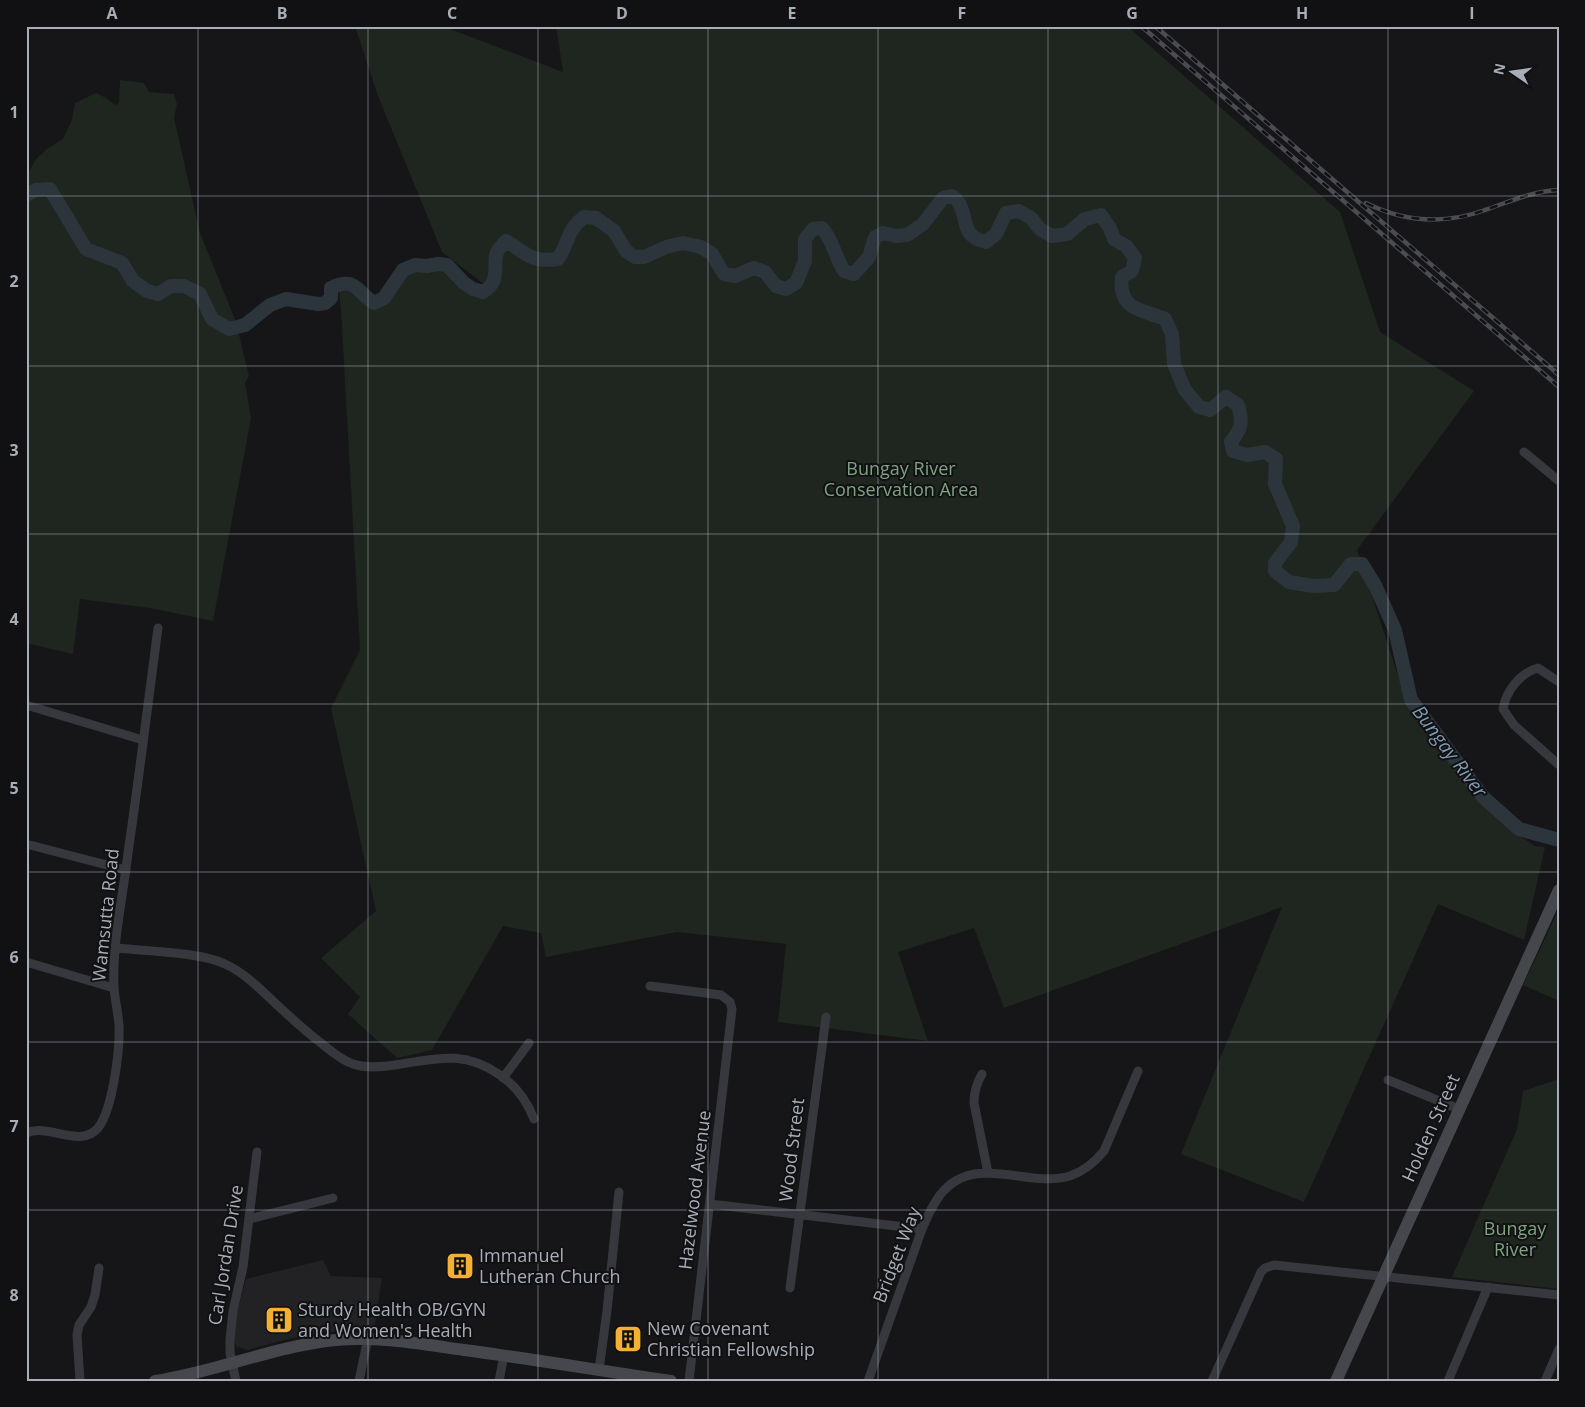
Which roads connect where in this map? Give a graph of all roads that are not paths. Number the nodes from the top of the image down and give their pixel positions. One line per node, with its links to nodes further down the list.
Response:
1 (1524, 452): 2 (street)
2 (1559, 481)
3 (158, 628): 6 (street, Wamsutta Road)
4 (1559, 682): 7 (street)
5 (26, 705): 6 (street)
6 (143, 740): 9 (street, Wamsutta Road)
7 (1559, 765)
8 (26, 844): 9 (street)
9 (126, 870): 11 (street, Wamsutta Road)
10 (1559, 890): 21 (main road, Holden Street)
11 (116, 948): 14 (street, Wamsutta Road); 19 (street)
12 (26, 962): 14 (street)
13 (650, 986): 28 (street, Hazelwood Avenue)
14 (114, 988): 23 (street, Wamsutta Road)
15 (826, 1017): 29 (street, Wood Street)
16 (529, 1043): 19 (street)
17 (1138, 1071): 25 (street, Bridget Way)
18 (982, 1074): 25 (street)
19 (503, 1078): 22 (street)
20 (1388, 1080): 21 (street)
21 (1459, 1109): 33 (main road, Holden Street)
22 (534, 1119)
23 (26, 1133)
24 (257, 1152): 30 (street, Carl Jordan Drive)
25 (988, 1173): 31 (street, Bridget Way)
26 (619, 1192): 41 (street)
27 (333, 1198): 30 (street)
28 (710, 1204): 29 (street); 48 (street, Hazelwood Avenue)
29 (800, 1215): 31 (street); 35 (street, Wood Street)
30 (249, 1219): 40 (street, Carl Jordan Drive)
31 (922, 1229): 49 (street, Bridget Way)
32 (99, 1268): 42 (street)
33 (1384, 1276): 34 (street); 50 (street); 51 (main road, Holden Street)
34 (1488, 1287): 36 (street); 52 (street)
35 (790, 1288)
36 (1559, 1295)
37 (368, 1338): 39 (main road); 40 (main road); 45 (street)
38 (1559, 1349): 53 (street)
39 (504, 1355): 41 (main road); 46 (street)
40 (232, 1364): 43 (main road); 44 (street, Carl Jordan Drive)
41 (599, 1370): 47 (main road)
42 (80, 1381)
43 (155, 1381)
44 (236, 1381)
45 (359, 1381)
46 (499, 1381)
47 (670, 1381)
48 (689, 1381)
49 (868, 1381)
50 (1212, 1381)
51 (1336, 1381)
52 (1448, 1381)
53 (1544, 1381)

